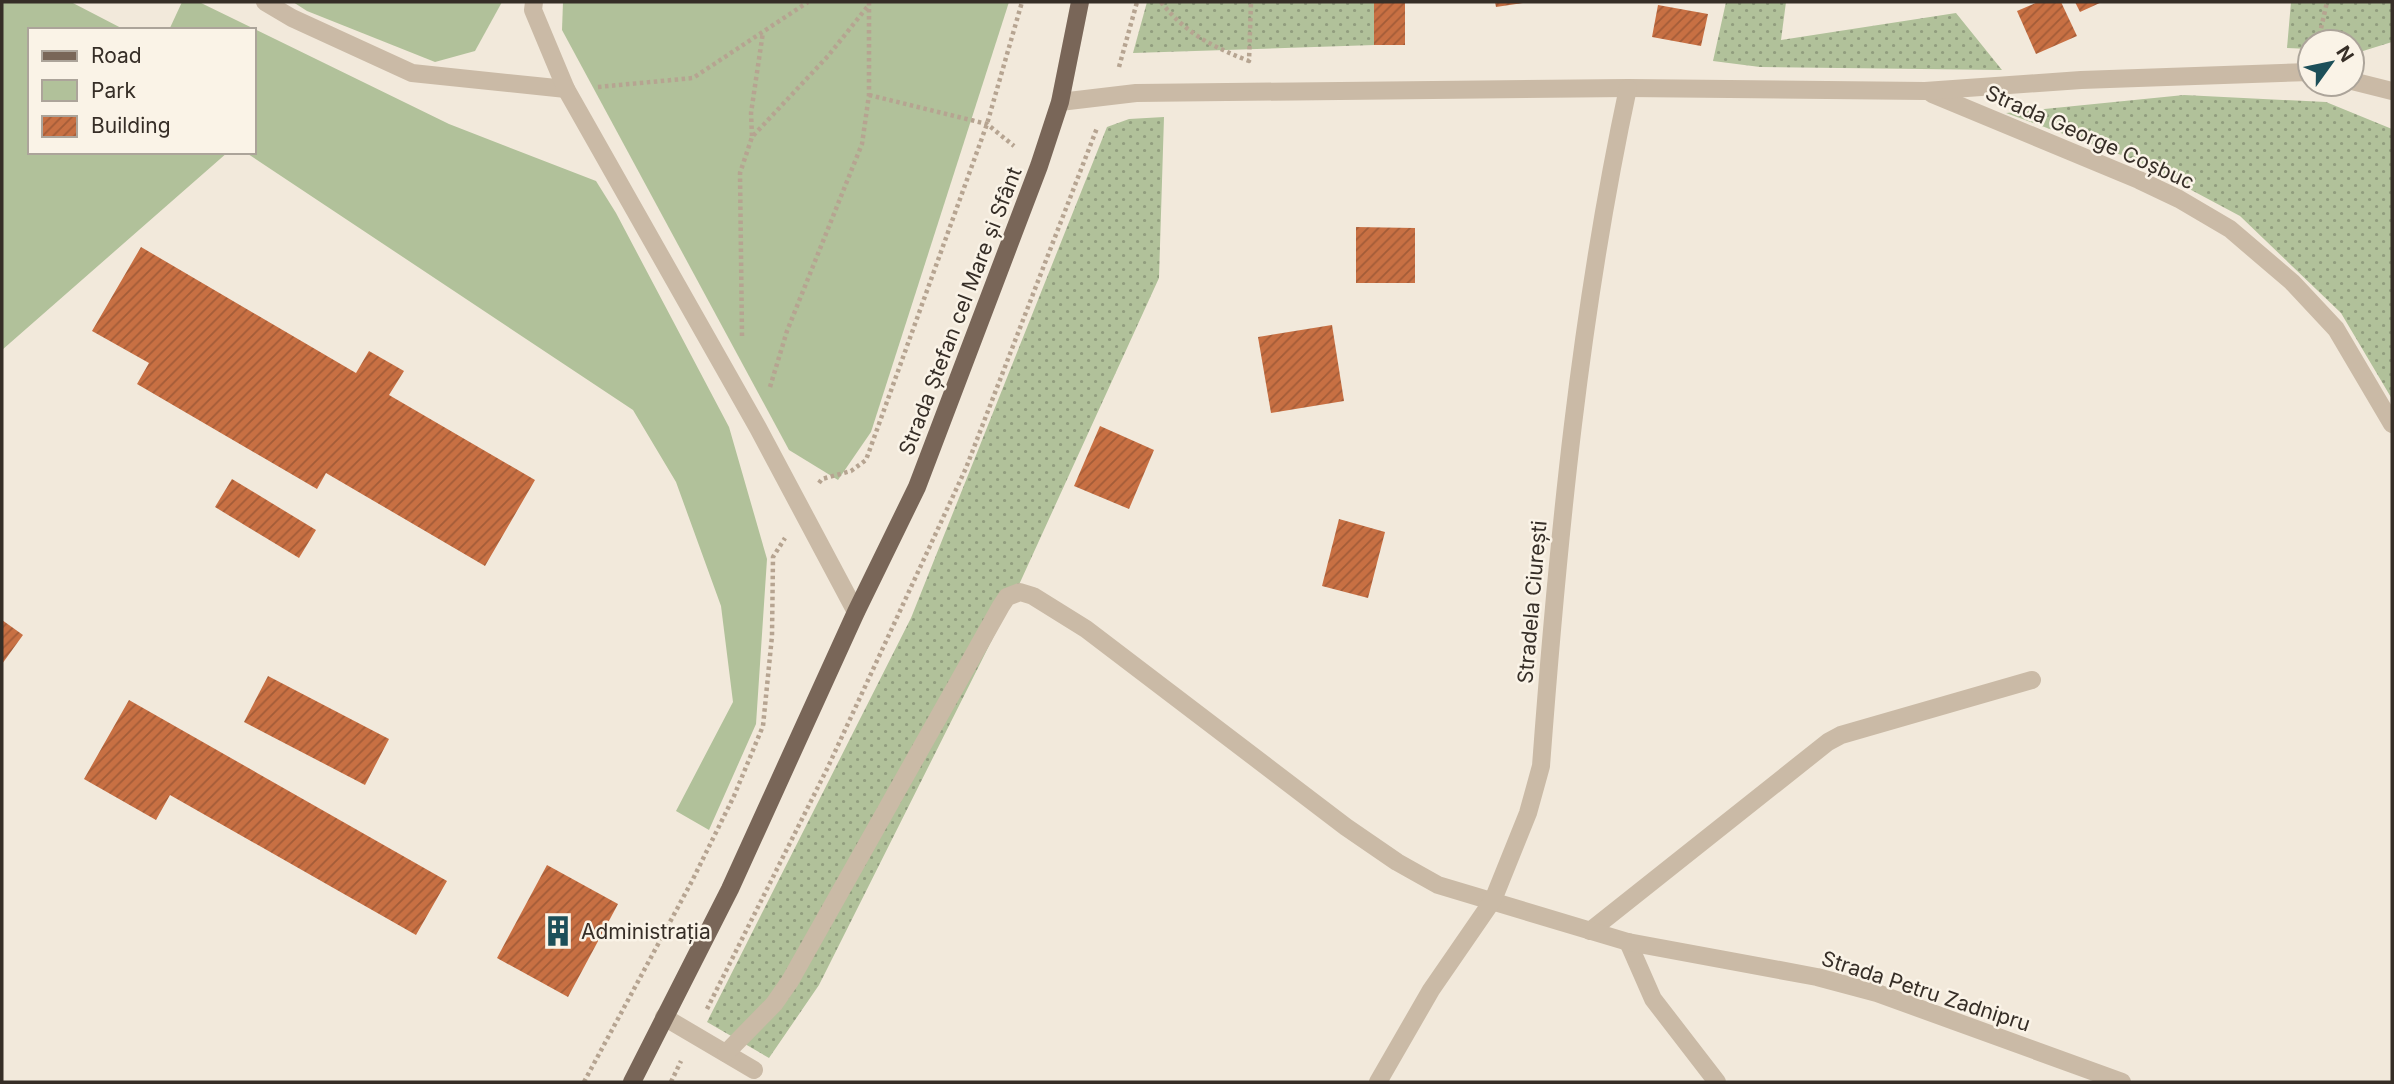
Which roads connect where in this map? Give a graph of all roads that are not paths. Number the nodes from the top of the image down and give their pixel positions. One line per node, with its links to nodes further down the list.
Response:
1 (265, 2): 7 (street)
2 (533, 6): 7 (street)
3 (1082, 6): 10 (main road, Strada Ștefan cel Mare și Sfânt)
4 (2296, 72): 8 (street)
5 (2366, 84): 9 (street)
6 (1628, 88): 8 (street); 10 (street); 14 (street, Stradela Ciurești)
7 (566, 89): 12 (street)
8 (1926, 91): 11 (street, Strada George Coșbuc)
9 (2392, 91)
10 (1060, 102): 12 (main road, Strada Ștefan cel Mare și Sfânt)
11 (2392, 424)
12 (856, 612): 17 (main road, Strada Ștefan cel Mare și Sfânt)
13 (2032, 680): 15 (street)
14 (1493, 900): 15 (street, Strada Petru Zadnipru); 18 (street, Strada Petru Zadnipru); 21 (street, Stradela Ciurești)
15 (1590, 931): 16 (street, Strada Petru Zadnipru)
16 (1628, 942): 22 (street); 23 (street, Strada Petru Zadnipru)
17 (664, 1017): 18 (street); 20 (main road, Strada Ștefan cel Mare și Sfânt)
18 (726, 1053): 19 (street)
19 (754, 1070)
20 (632, 1082)
21 (1378, 1082)
22 (1717, 1082)
23 (2122, 1082)

